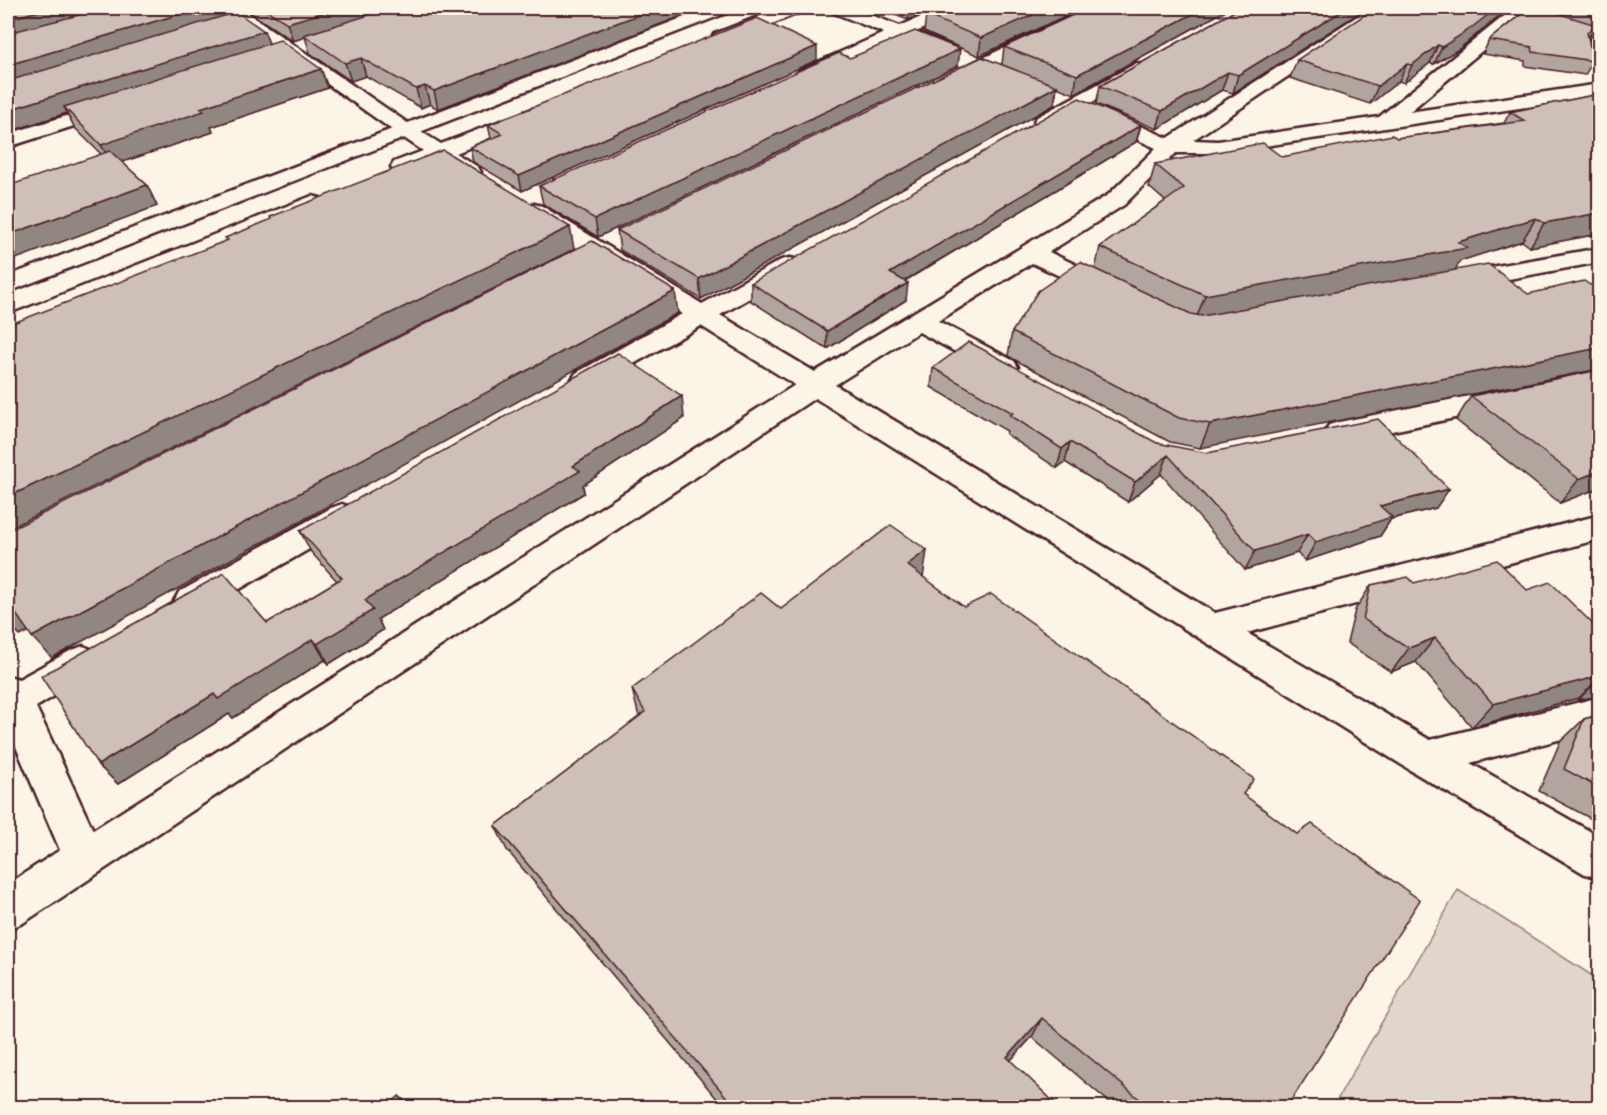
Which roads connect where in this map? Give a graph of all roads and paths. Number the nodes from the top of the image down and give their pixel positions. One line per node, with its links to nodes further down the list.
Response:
1 (723, 8): 21 (street)
2 (795, 8): 11 (street)
3 (838, 8): 9 (street)
4 (956, 8): 9 (street)
5 (1099, 8): 13 (street)
6 (1381, 8): 24 (street)
7 (1519, 8): 10 (street); 20 (street)
8 (234, 18): 21 (street)
9 (900, 33): 13 (street); 14 (street)
10 (1599, 36)
11 (698, 47)
12 (1155, 58): 17 (street)
13 (993, 70): 16 (street)
14 (792, 81)
15 (1599, 90): 20 (street)
16 (929, 91)
17 (1064, 100): 22 (street); 24 (street)
18 (132, 101): 23 (street)
19 (547, 109): 25 (street)
20 (1386, 121): 24 (street)
21 (405, 130): 25 (street); 31 (street)
22 (1023, 133)
23 (8, 141)
24 (1170, 146): 29 (street)
25 (439, 153): 26 (street); 34 (street)
26 (383, 175)
27 (328, 197): 36 (street)
28 (816, 250): 34 (street)
29 (1029, 252): 33 (street); 35 (street)
30 (1599, 255): 32 (street)
31 (9, 285)
32 (1437, 285)
33 (1131, 301)
34 (702, 314): 39 (street); 40 (street)
35 (918, 321): 38 (street); 39 (street)
36 (8, 326)
37 (1599, 379): 41 (street)
38 (1030, 381)
39 (813, 386): 45 (street); 50 (street)
40 (567, 390)
41 (1318, 436)
42 (368, 501): 44 (street)
43 (1599, 527): 45 (street)
44 (170, 612)
45 (1212, 628): 49 (street)
46 (108, 647): 47 (street)
47 (10, 698): 50 (street)
48 (1599, 713): 49 (street)
49 (1424, 758): 51 (street)
50 (84, 857): 52 (street)
51 (1599, 861)
52 (8, 908)

